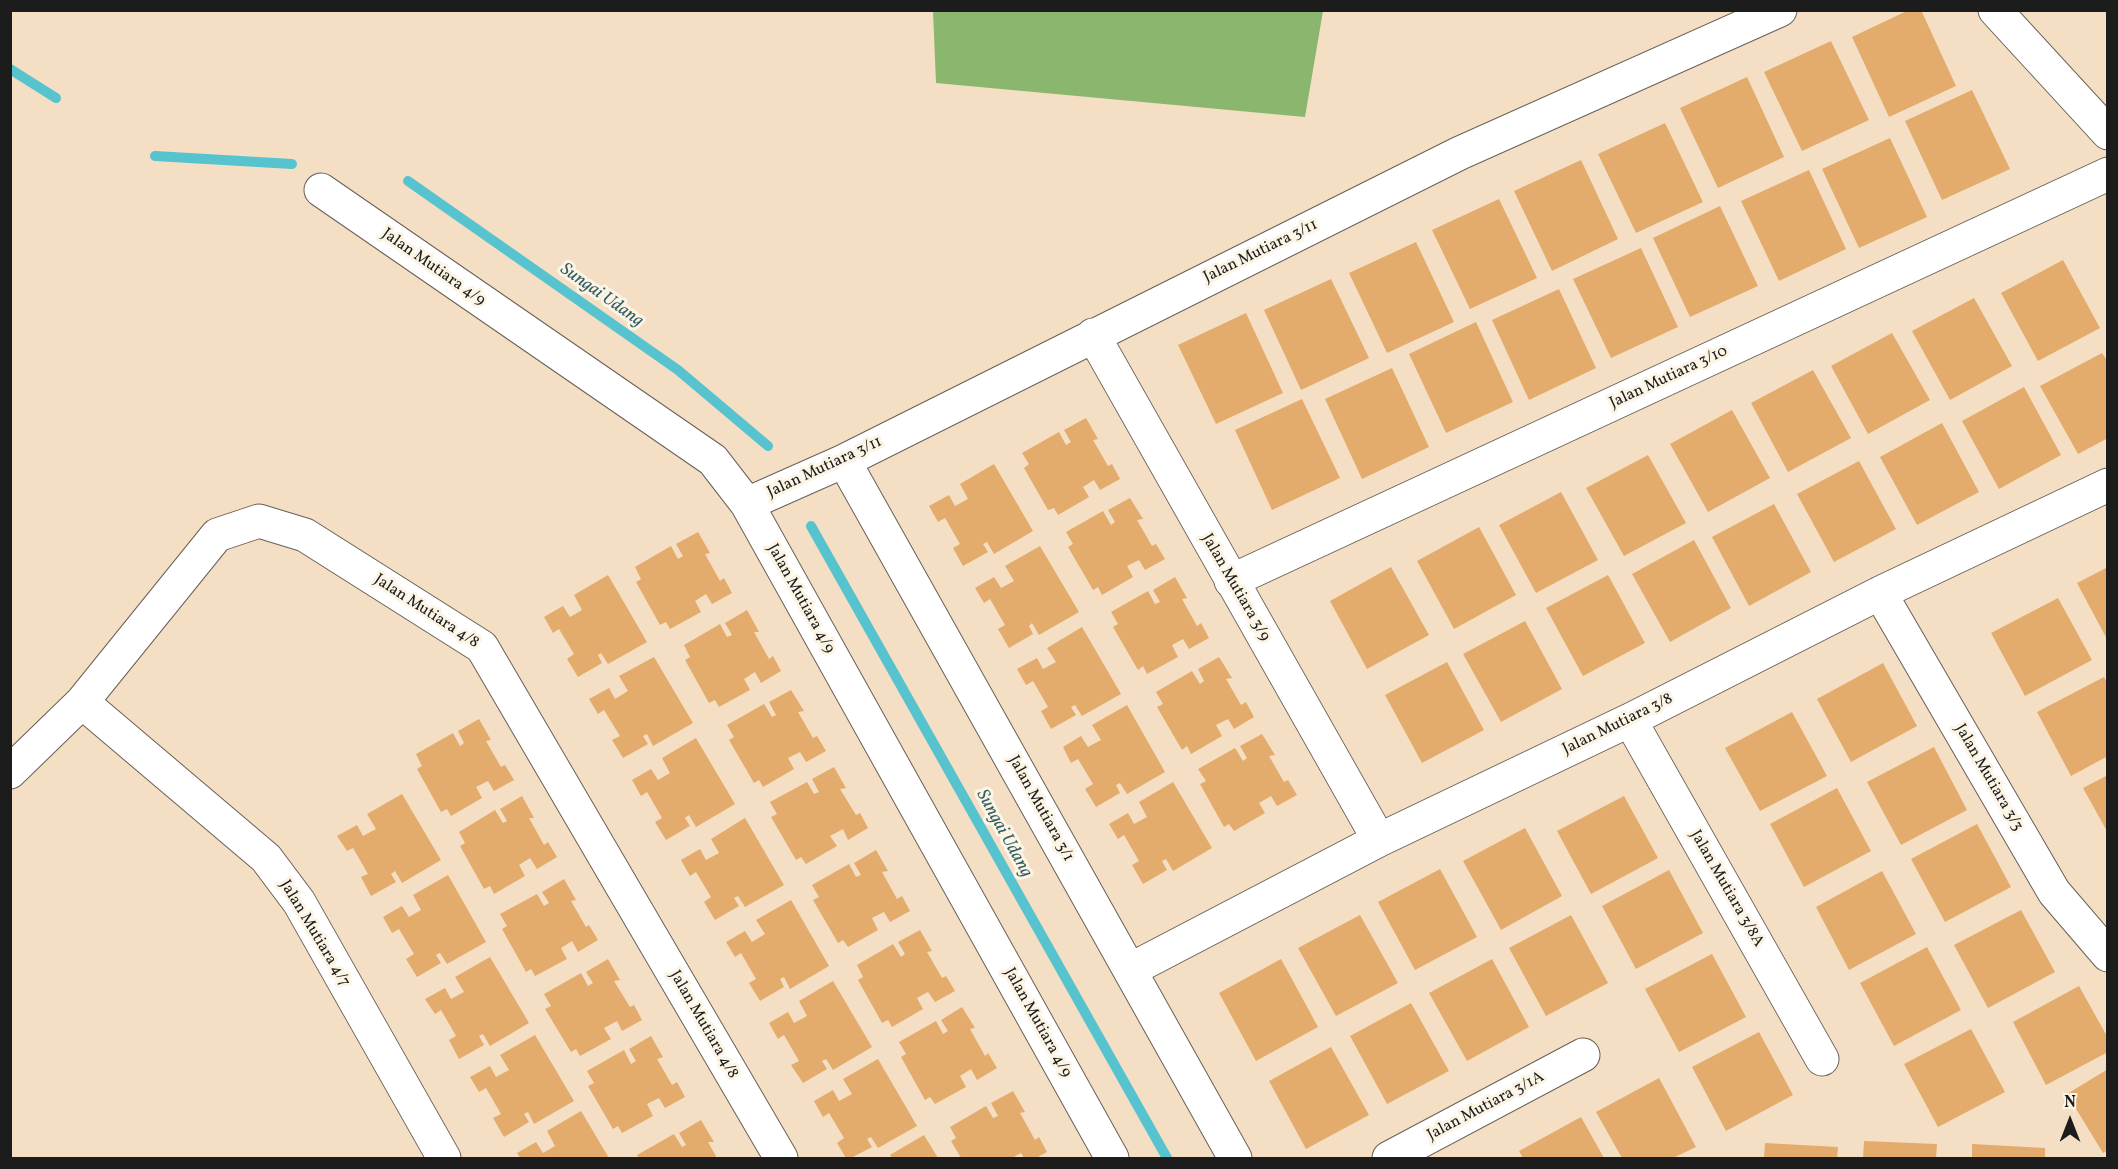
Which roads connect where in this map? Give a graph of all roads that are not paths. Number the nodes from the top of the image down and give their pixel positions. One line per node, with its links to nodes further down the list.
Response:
1 (1780, 10): 6 (street, Jalan Mutiara 3/11)
2 (1995, 10): 3 (street)
3 (2108, 133)
4 (2108, 174): 10 (street, Jalan Mutiara 3/10)
5 (321, 190): 9 (street, Jalan Mutiara 4/9)
6 (1093, 335): 7 (street, Jalan Mutiara 3/11); 10 (street, Jalan Mutiara 3/9)
7 (844, 460): 9 (street, Jalan Mutiara 3/11); 17 (street, Jalan Mutiara 3/1)
8 (2108, 485): 11 (street, Jalan Mutiara 3/8)
9 (747, 504): 22 (street, Jalan Mutiara 4/9)
10 (1231, 581): 15 (street, Jalan Mutiara 3/9)
11 (1880, 593): 13 (street, Jalan Mutiara 3/8); 16 (street, Jalan Mutiara 3/3)
12 (82, 702): 14 (street, Jalan Mutiara 4/8); 20 (street, Jalan Mutiara 4/7); 21 (street, Jalan Mutiara 4/8)
13 (1630, 720): 15 (street, Jalan Mutiara 3/8); 19 (street, Jalan Mutiara 3/8A)
14 (10, 772)
15 (1379, 840): 17 (street, Jalan Mutiara 3/8)
16 (2108, 955)
17 (1130, 970): 23 (street, Jalan Mutiara 3/1)
18 (1583, 1055): 24 (street, Jalan Mutiara 3/1A)
19 (1822, 1059)
20 (444, 1158)
21 (781, 1158)
22 (1112, 1158)
23 (1235, 1158)
24 (1389, 1158)

